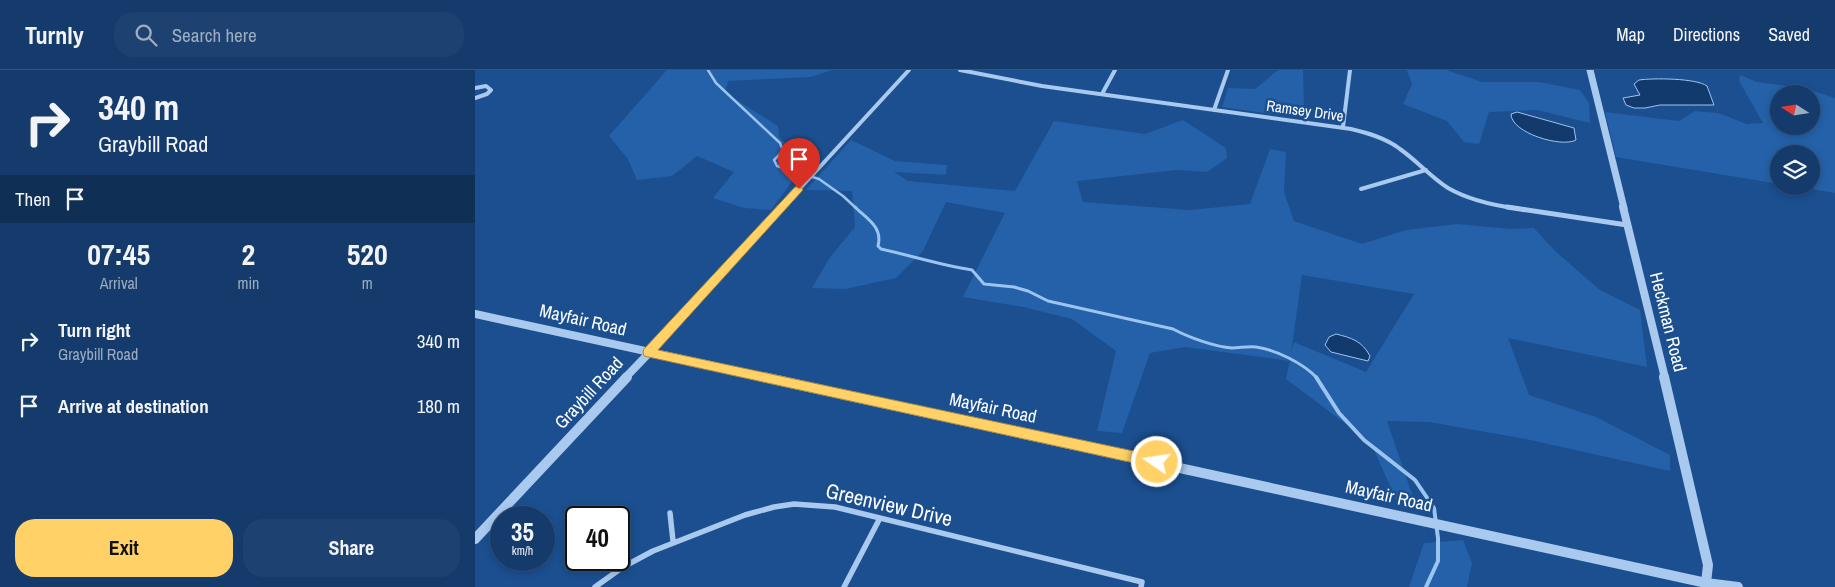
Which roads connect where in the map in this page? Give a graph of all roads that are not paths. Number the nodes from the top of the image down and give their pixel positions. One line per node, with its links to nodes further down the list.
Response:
1 (909, 70): 16 (street, Graybill Road)
2 (960, 70): 8 (street, Ramsey Drive)
3 (1115, 70): 8 (street)
4 (1228, 70): 10 (street)
5 (1351, 70): 11 (street)
6 (1590, 70): 14 (street, Heckman Road)
7 (475, 88): 9 (street)
8 (1102, 94): 10 (street, Ramsey Drive)
9 (475, 100)
10 (1214, 110): 11 (street, Ramsey Drive)
11 (1343, 127): 12 (street, Ramsey Drive)
12 (1426, 170): 13 (street); 14 (street, Ramsey Drive)
13 (1361, 189)
14 (1627, 225): 21 (street, Heckman Road)
15 (475, 314): 16 (street, Mayfair Road)
16 (649, 352): 19 (street, Graybill Road); 21 (street, Mayfair Road)
17 (669, 513): 20 (street)
18 (880, 518): 20 (street, Greenview Drive); 23 (street); 24 (street, Greenview Drive)
19 (475, 540)
20 (673, 541): 22 (street, Greenview Drive)
21 (1706, 585): 25 (street, Mayfair Road)
22 (595, 587)
23 (844, 587)
24 (1141, 587)
25 (1738, 587)

